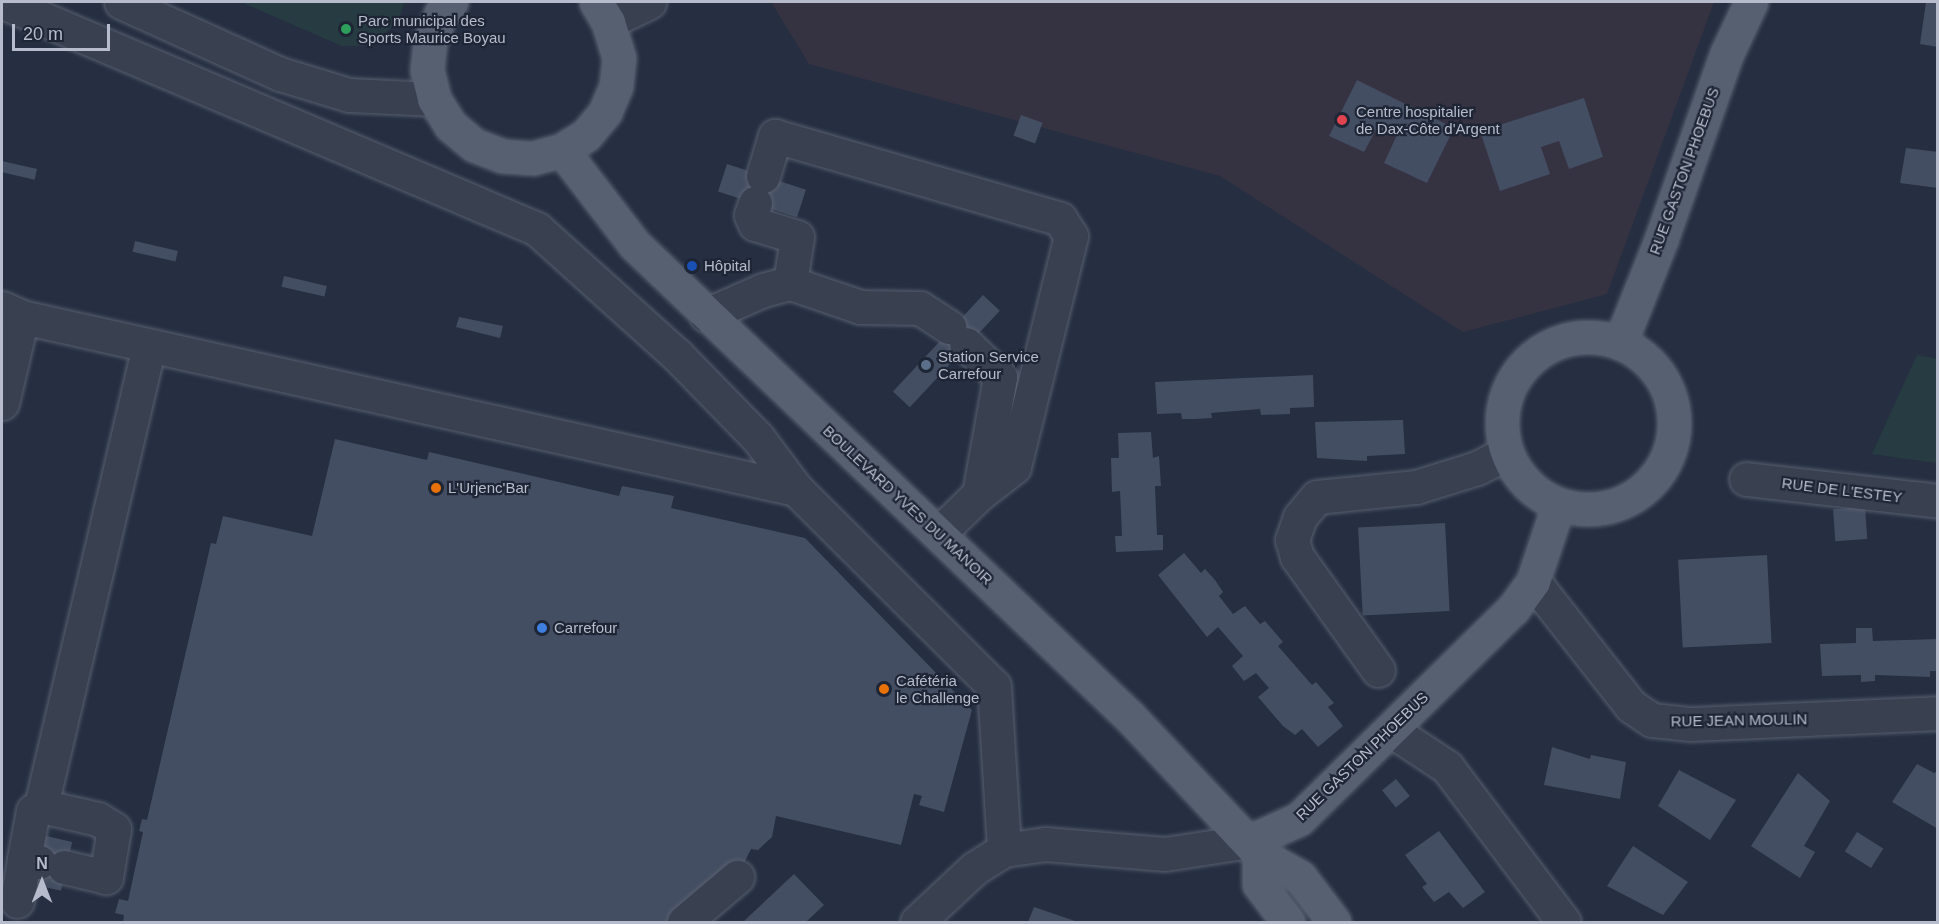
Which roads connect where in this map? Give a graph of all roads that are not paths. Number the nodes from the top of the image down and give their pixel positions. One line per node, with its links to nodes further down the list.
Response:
1 (3, 2): 17 (street)
2 (121, 2): 7 (street)
3 (451, 2): 7 (main road)
4 (649, 2): 6 (street)
5 (1751, 2): 12 (main road, RUE GASTON PHOEBUS)
6 (602, 12): 8 (main road)
7 (434, 99): 8 (main road)
8 (562, 150): 11 (main road, BOULEVARD YVES DU MANOIR)
9 (790, 283): 11 (street); 18 (street); 18 (street)
10 (12, 312): 13 (street); 14 (street)
11 (706, 315): 21 (main road, BOULEVARD YVES DU MANOIR)
12 (1620, 342): 15 (main road); 20 (main road)
13 (149, 345): 17 (street); 26 (street)
14 (2, 403)
15 (1506, 453): 20 (main road); 23 (street)
16 (1746, 478): 19 (street, RUE DE L'ESTEY)
17 (796, 489): 28 (street)
18 (979, 494): 21 (street)
19 (1938, 501)
20 (1558, 506): 22 (main road, RUE GASTON PHOEBUS)
21 (939, 533): 27 (main road, BOULEVARD YVES DU MANOIR)
22 (1533, 581): 24 (street, RUE JEAN MOULIN); 25 (main road, RUE GASTON PHOEBUS)
23 (1378, 670)
24 (1938, 713)
25 (1391, 730): 27 (main road, RUE GASTON PHOEBUS); 36 (street)
26 (41, 806): 29 (street); 29 (street)
27 (1255, 848): 28 (street, RUE GASTON PHOEBUS); 34 (main road); 35 (main road, BOULEVARD YVES DU MANOIR)
28 (1004, 850): 33 (street, RUE GASTON PHOEBUS)
29 (42, 863): 31 (street)
30 (737, 877): 32 (street)
31 (17, 901)
32 (684, 922)
33 (917, 922)
34 (1288, 922)
35 (1334, 922)
36 (1564, 922)

